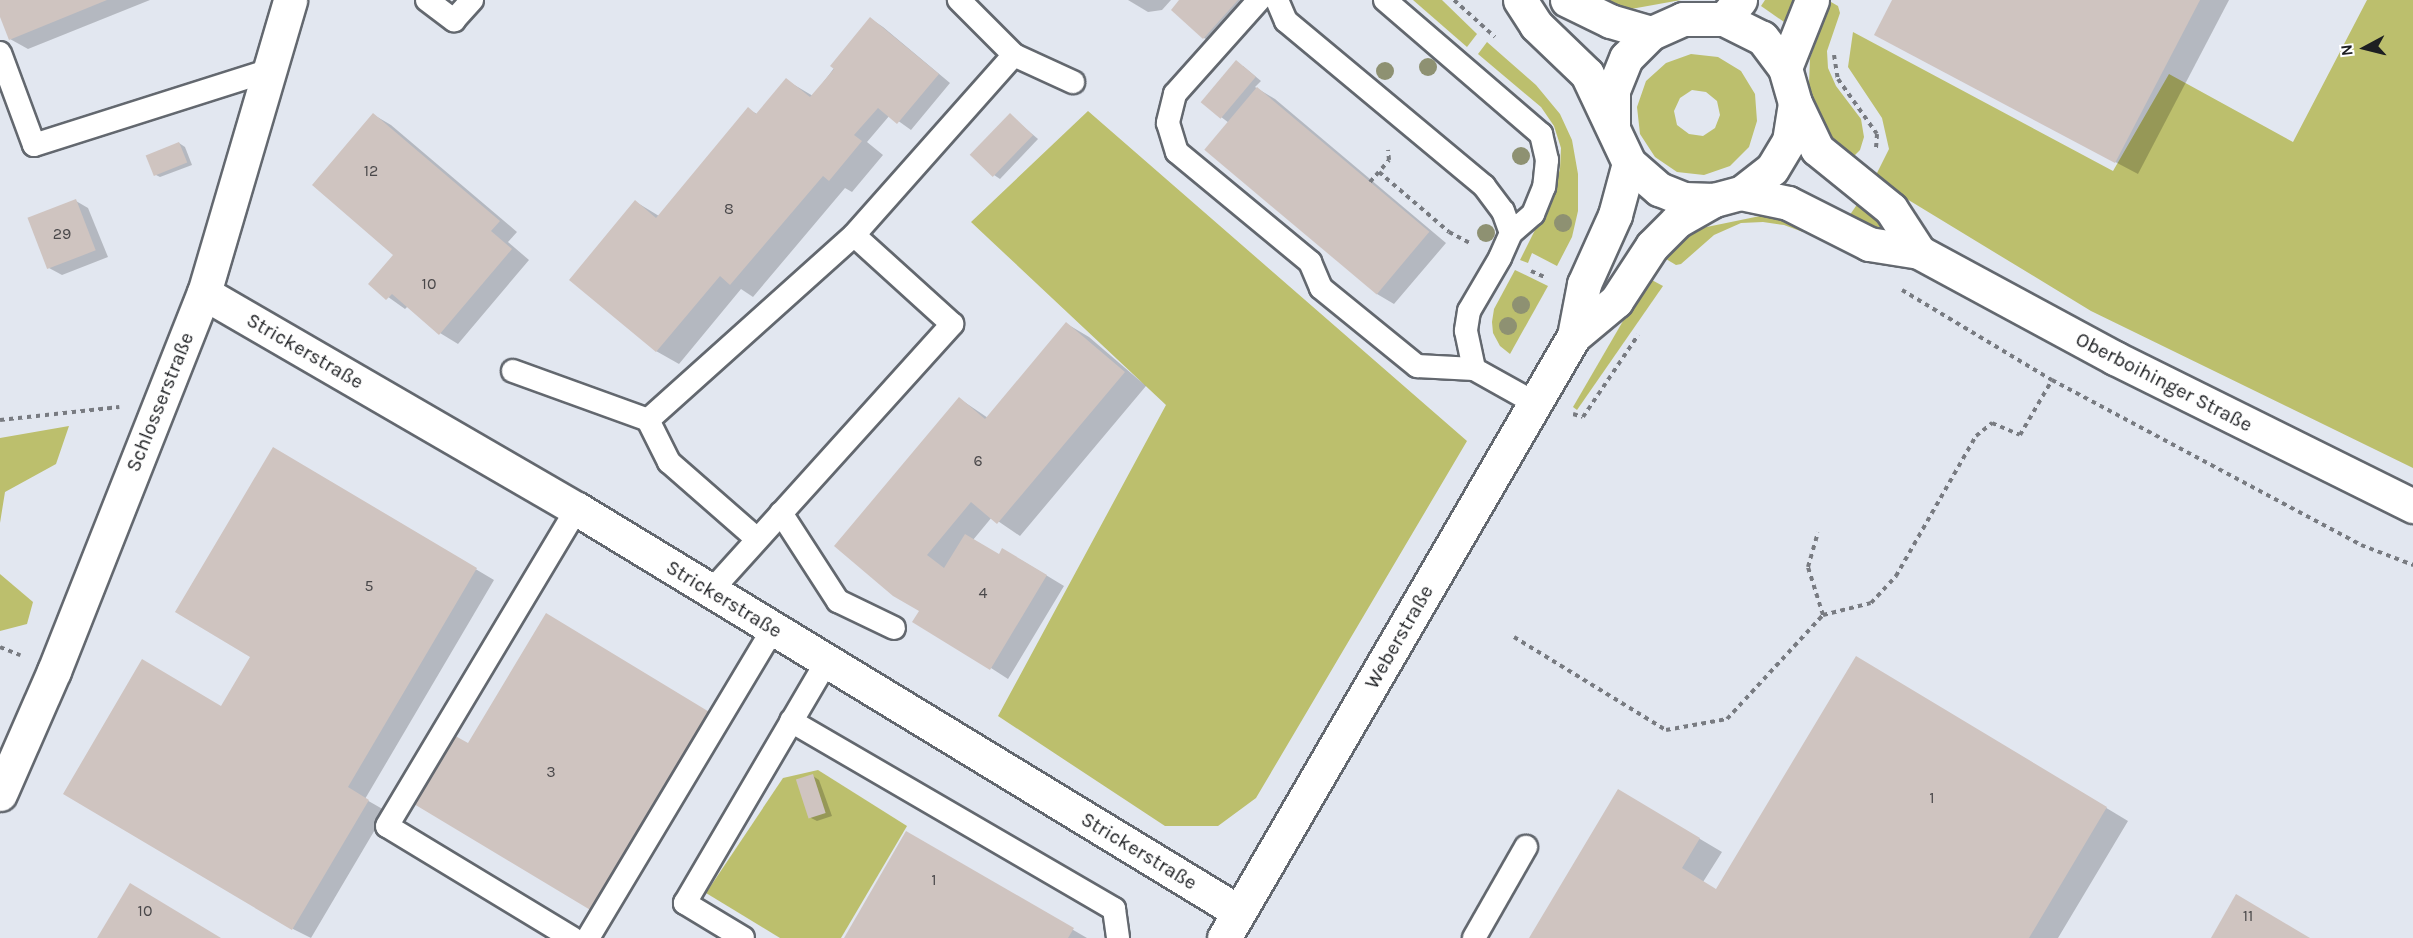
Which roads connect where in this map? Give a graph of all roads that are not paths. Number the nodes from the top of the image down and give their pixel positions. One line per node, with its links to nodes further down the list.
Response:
1 (290, 0): 16 (street, Schlosserstraße)
2 (427, 0): 3 (lane)
3 (472, 0)
4 (959, 0): 14 (lane)
5 (1259, 0): 27 (lane)
6 (1277, 0): 22 (lane)
7 (1385, 0): 22 (lane)
8 (1520, 0): 19 (street)
9 (1567, 0): 12 (street)
10 (1812, 0): 15 (street)
11 (1732, 9): 12 (street); 15 (street)
12 (1651, 33): 19 (street)
13 (0, 53): 16 (lane)
14 (1014, 56): 17 (lane); 23 (lane)
15 (1785, 68): 18 (street)
16 (270, 70): 25 (street, Schlosserstraße)
17 (1073, 82)
18 (1795, 103): 21 (street); 24 (street, Oberboihinger Straße)
19 (1613, 126): 20 (street)
20 (1629, 163): 21 (street); 26 (street, Weberstraße)
21 (1727, 196): 24 (street, Oberboihinger Straße); 26 (street, Weberstraße)
22 (1511, 232): 27 (lane)
23 (854, 235): 30 (lane); 33 (lane)
24 (1919, 252): 31 (street, Oberboihinger Straße)
25 (204, 293): 32 (street, Strickerstraße); 40 (street, Schlosserstraße)
26 (1574, 336): 29 (street, Weberstraße)
27 (1474, 369): 29 (lane)
28 (513, 371): 30 (lane)
29 (1535, 403): 42 (street, Weberstraße)
30 (648, 420): 34 (lane)
31 (2413, 506)
32 (577, 509): 35 (street, Strickerstraße); 43 (lane)
33 (781, 513): 34 (lane); 36 (lane)
34 (758, 539): 35 (lane)
35 (711, 591): 37 (street, Strickerstraße)
36 (894, 628)
37 (773, 629): 38 (street, Strickerstraße); 44 (lane)
38 (827, 661): 39 (lane); 42 (street, Strickerstraße)
39 (791, 721): 45 (lane); 46 (lane)
40 (0, 794)
41 (1526, 847): 47 (lane)
42 (1233, 930)
43 (572, 938)
44 (588, 938)
45 (743, 938)
46 (1118, 938)
47 (1474, 938)

